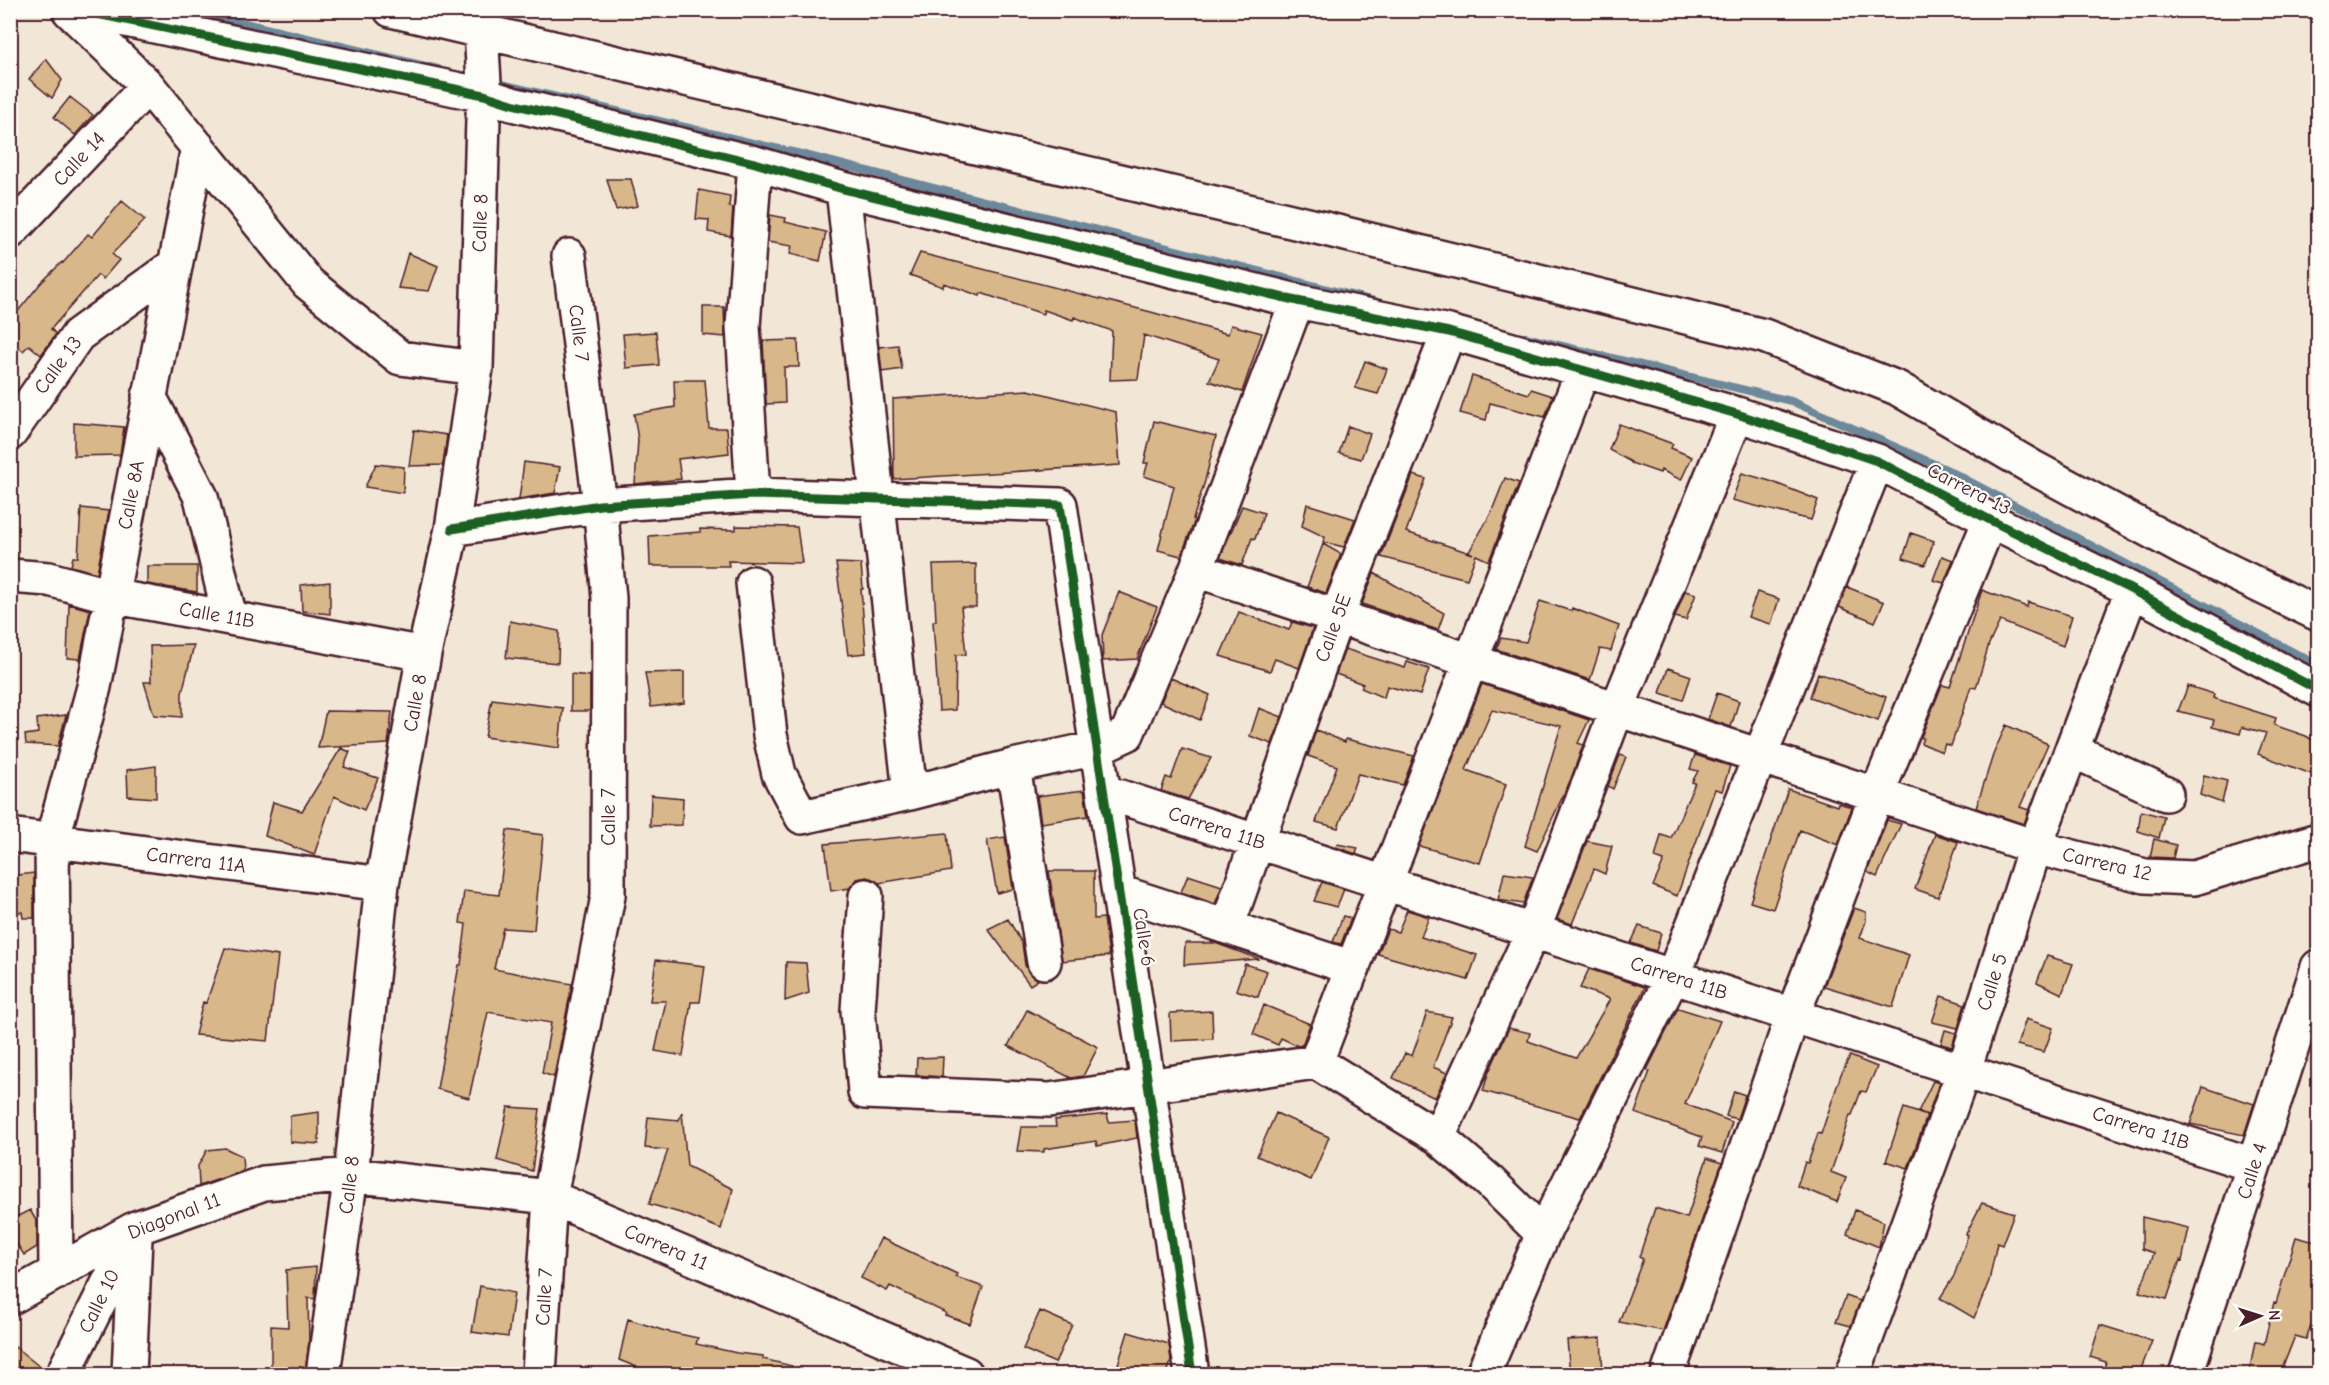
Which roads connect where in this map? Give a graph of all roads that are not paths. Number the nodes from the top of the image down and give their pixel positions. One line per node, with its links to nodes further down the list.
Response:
1 (69, 10): 5 (street)
2 (78, 10): 6 (street, Carrera 13)
3 (391, 10): 4 (street)
4 (481, 30): 6 (street, Calle 8); 31 (street)
5 (148, 86): 7 (street); 10 (street, Calle 14)
6 (484, 89): 8 (street, Carrera 13); 15 (street, Calle 8)
7 (198, 147): 12 (street, Calle 8A); 15 (street)
8 (756, 163): 9 (street, Carrera 13); 21 (street)
9 (843, 189): 13 (street, Carrera 13); 22 (street)
10 (10, 232)
11 (569, 256): 23 (street, Calle 7)
12 (174, 265): 17 (street, Calle 8A); 19 (street, Calle 13)
13 (1297, 300): 14 (street, Carrera 13); 26 (street)
14 (1449, 332): 16 (street, Carrera 13); 32 (street, Calle 5E)
15 (476, 368): 25 (street, Calle 8)
16 (1583, 370): 18 (street, Carrera 13); 35 (street)
17 (150, 396): 30 (street, Calle 8A); 33 (street)
18 (1737, 414): 20 (street, Carrera 13); 37 (street)
19 (10, 433)
20 (1877, 461): 24 (street, Carrera 13); 40 (street)
21 (753, 495): 22 (street); 23 (street)
22 (877, 498): 38 (street, Calle 6); 43 (street)
23 (600, 505): 25 (street); 68 (street, Calle 7)
24 (1990, 520): 29 (street, Carrera 13); 44 (street)
25 (452, 529): 34 (street, Calle 8)
26 (1196, 570): 32 (street, Carrera 12); 38 (street)
27 (10, 576): 30 (street, Calle 11B)
28 (753, 583): 43 (street)
29 (2132, 590): 36 (street, Carrera 13); 39 (street, Calle 5)
30 (111, 596): 33 (street, Calle 11B); 48 (street, Calle 8A)
31 (2319, 614)
32 (1337, 616): 35 (street, Carrera 12); 49 (street, Calle 5E)
33 (230, 618): 34 (street, Calle 11B)
34 (424, 654): 52 (street, Calle 8)
35 (1471, 661): 37 (street, Carrera 12); 51 (street)
36 (2319, 690)
37 (1617, 709): 40 (street, Carrera 12); 56 (street)
38 (1097, 748): 41 (street); 42 (street, Calle 6)
39 (2072, 750): 45 (street); 50 (street, Calle 5)
40 (1761, 757): 44 (street, Carrera 12); 60 (street)
41 (1013, 766): 43 (street); 57 (street)
42 (1105, 792): 49 (street, Carrera 11B); 53 (street, Calle 6)
43 (910, 793)
44 (1877, 794): 50 (street, Carrera 12); 61 (street)
45 (2166, 794)
46 (10, 835): 48 (street, Carrera 11A)
47 (2319, 840): 50 (street, Carrera 12)
48 (52, 841): 52 (street, Carrera 11A); 71 (street, Calle 8A)
49 (1257, 841): 51 (street, Carrera 11B); 55 (street, Calle 5E)
50 (2035, 848): 63 (street, Calle 5)
51 (1385, 883): 56 (street, Carrera 11B); 59 (street)
52 (382, 884): 67 (street, Calle 8)
53 (1119, 892): 55 (street); 64 (street, Calle 6)
54 (866, 896): 64 (street)
55 (1227, 927): 59 (street)
56 (1533, 931): 60 (street, Carrera 11B); 65 (street)
57 (1044, 962)
58 (2319, 967): 66 (street, Calle 4)
59 (1353, 968): 62 (street)
60 (1673, 976): 61 (street, Carrera 11B); 70 (street)
61 (1793, 1015): 63 (street, Carrera 11B); 80 (street)
62 (1316, 1062): 64 (street); 65 (street)
63 (1964, 1070): 66 (street, Carrera 11B); 81 (street, Calle 5)
64 (1148, 1085): 78 (street, Calle 6)
65 (1438, 1137): 70 (street)
66 (2253, 1165): 82 (street, Calle 4)
67 (351, 1174): 68 (street, Carrera 11); 69 (street, Diagonal 11); 75 (street, Calle 8)
68 (550, 1197): 76 (street, Calle 7); 77 (street, Carrera 11)
69 (136, 1228): 71 (street, Diagonal 11); 73 (street, Calle 10); 74 (street)
70 (1543, 1234): 79 (street)
71 (56, 1273): 72 (street, Diagonal 11)
72 (10, 1298)
73 (63, 1374)
74 (129, 1374)
75 (323, 1374)
76 (539, 1374)
77 (966, 1374)
78 (1192, 1374)
79 (1483, 1374)
80 (1668, 1374)
81 (1853, 1374)
82 (2186, 1374)

